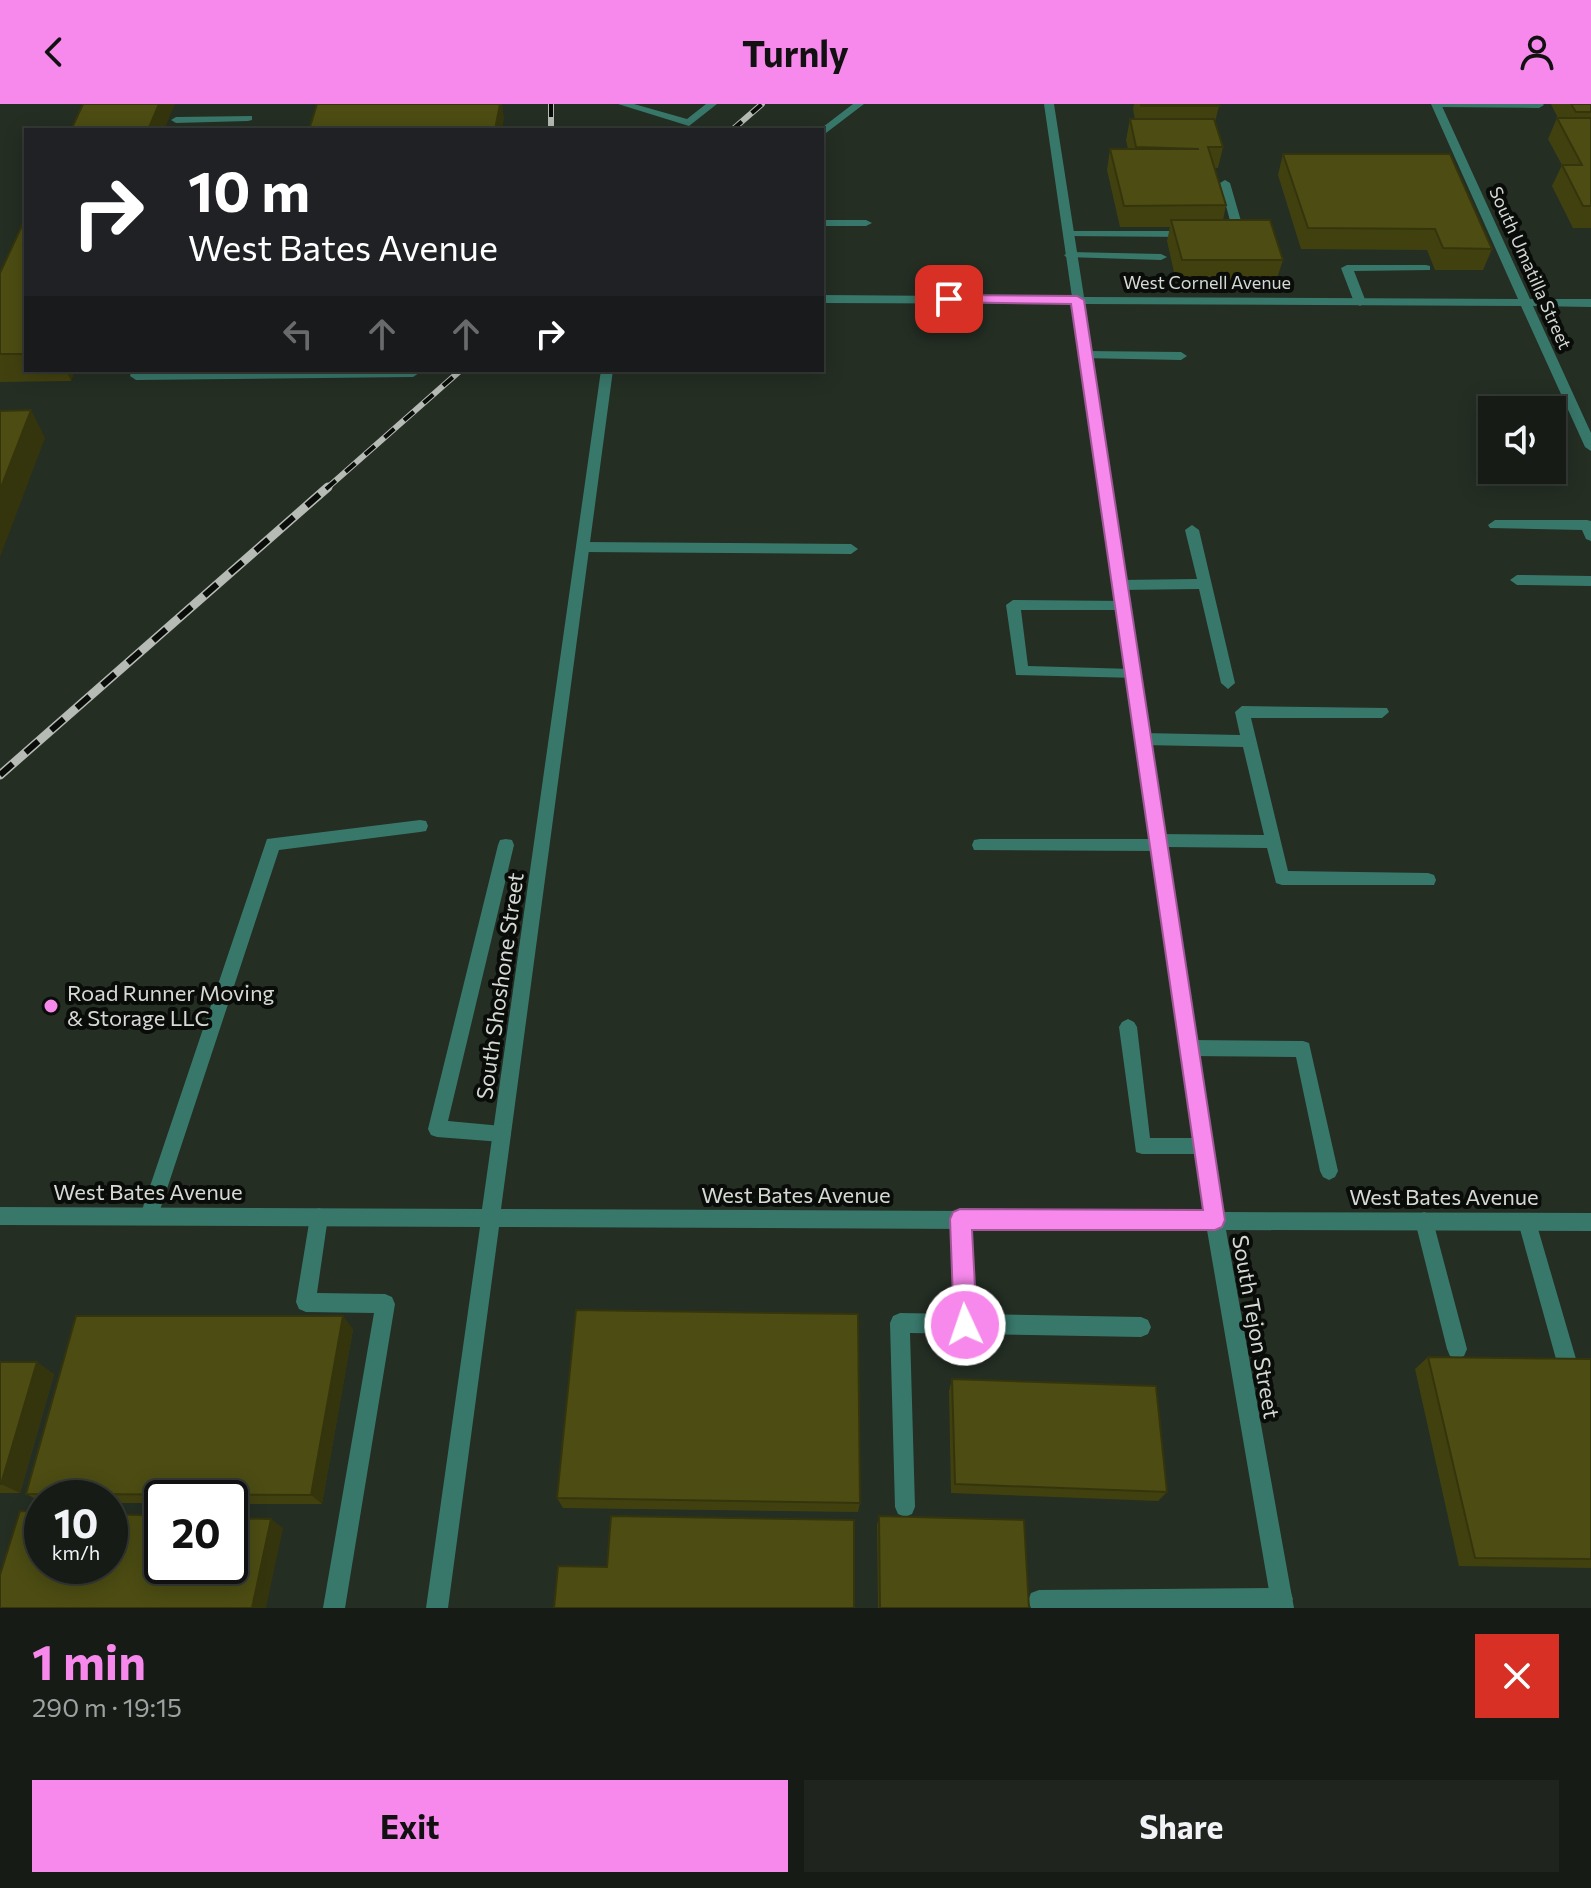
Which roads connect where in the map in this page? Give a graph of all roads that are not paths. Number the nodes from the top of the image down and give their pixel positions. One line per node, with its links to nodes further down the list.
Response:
1 (253, 104): 8 (street)
2 (623, 104): 3 (street)
3 (712, 104)
4 (859, 104): 11 (street)
5 (1049, 104): 15 (street, South Tejon Street)
6 (1436, 104): 7 (street); 24 (street, South Umatilla Street)
7 (1539, 105)
8 (248, 118): 9 (street); 10 (street)
9 (176, 120)
10 (245, 128)
11 (824, 131)
12 (1225, 183): 17 (street)
13 (824, 223): 14 (street)
14 (866, 223)
15 (1068, 234): 16 (street); 18 (street, South Tejon Street)
16 (1208, 235)
17 (1224, 235)
18 (1070, 255): 19 (street); 22 (street, South Tejon Street)
19 (1161, 257)
20 (1426, 268): 23 (street)
21 (824, 299): 22 (street, West Cornell Avenue)
22 (1077, 300): 23 (street, West Cornell Avenue); 26 (street, South Tejon Street)
23 (1360, 302): 24 (street, West Cornell Avenue)
24 (1526, 303): 25 (street, West Cornell Avenue); 31 (street, South Umatilla Street)
25 (1591, 303)
26 (1085, 355): 27 (street); 40 (street, South Tejon Street)
27 (1181, 356)
28 (137, 372): 30 (street)
29 (607, 372): 35 (street, South Shoshone Street)
30 (413, 373)
31 (1591, 447)
32 (1495, 525): 34 (street)
33 (1192, 530): 39 (street)
34 (1591, 536)
35 (583, 547): 36 (street); 55 (street, South Shoshone Street)
36 (851, 549)
37 (1517, 580): 38 (street)
38 (1591, 581)
39 (1205, 584): 40 (street); 43 (street)
40 (1119, 585): 41 (street, South Tejon Street)
41 (1123, 605): 42 (street, South Tejon Street); 42 (street)
42 (1133, 674): 45 (street, South Tejon Street)
43 (1228, 683)
44 (1382, 712): 46 (street)
45 (1143, 739): 46 (street); 48 (street, South Tejon Street)
46 (1249, 741): 49 (street)
47 (420, 826): 59 (street)
48 (1158, 842): 49 (street); 51 (street); 54 (street, South Tejon Street)
49 (1273, 842): 52 (street)
50 (506, 845): 55 (street)
51 (980, 845)
52 (1428, 880)
53 (1128, 1027): 56 (street)
54 (1189, 1048): 56 (street, South Tejon Street); 57 (street)
55 (502, 1134): 61 (street, South Shoshone Street)
56 (1204, 1146): 63 (street, South Tejon Street)
57 (1329, 1171)
58 (0, 1216): 59 (street, West Bates Avenue)
59 (149, 1216): 60 (street, West Bates Avenue)
60 (319, 1217): 61 (street, West Bates Avenue); 74 (street)
61 (490, 1218): 62 (street, West Bates Avenue); 75 (street, South Shoshone Street)
62 (960, 1219): 63 (street, West Bates Avenue); 67 (street)
63 (1215, 1220): 64 (street, West Bates Avenue); 73 (street, South Tejon Street)
64 (1424, 1221): 65 (street, West Bates Avenue); 69 (street)
65 (1527, 1222): 66 (street, West Bates Avenue); 70 (street)
66 (1591, 1222)
67 (965, 1325): 68 (street); 71 (street)
68 (1141, 1327)
69 (1457, 1349)
70 (1566, 1359)
71 (905, 1507)
72 (1039, 1601): 73 (street)
73 (1282, 1604)
74 (334, 1608)
75 (437, 1608)

